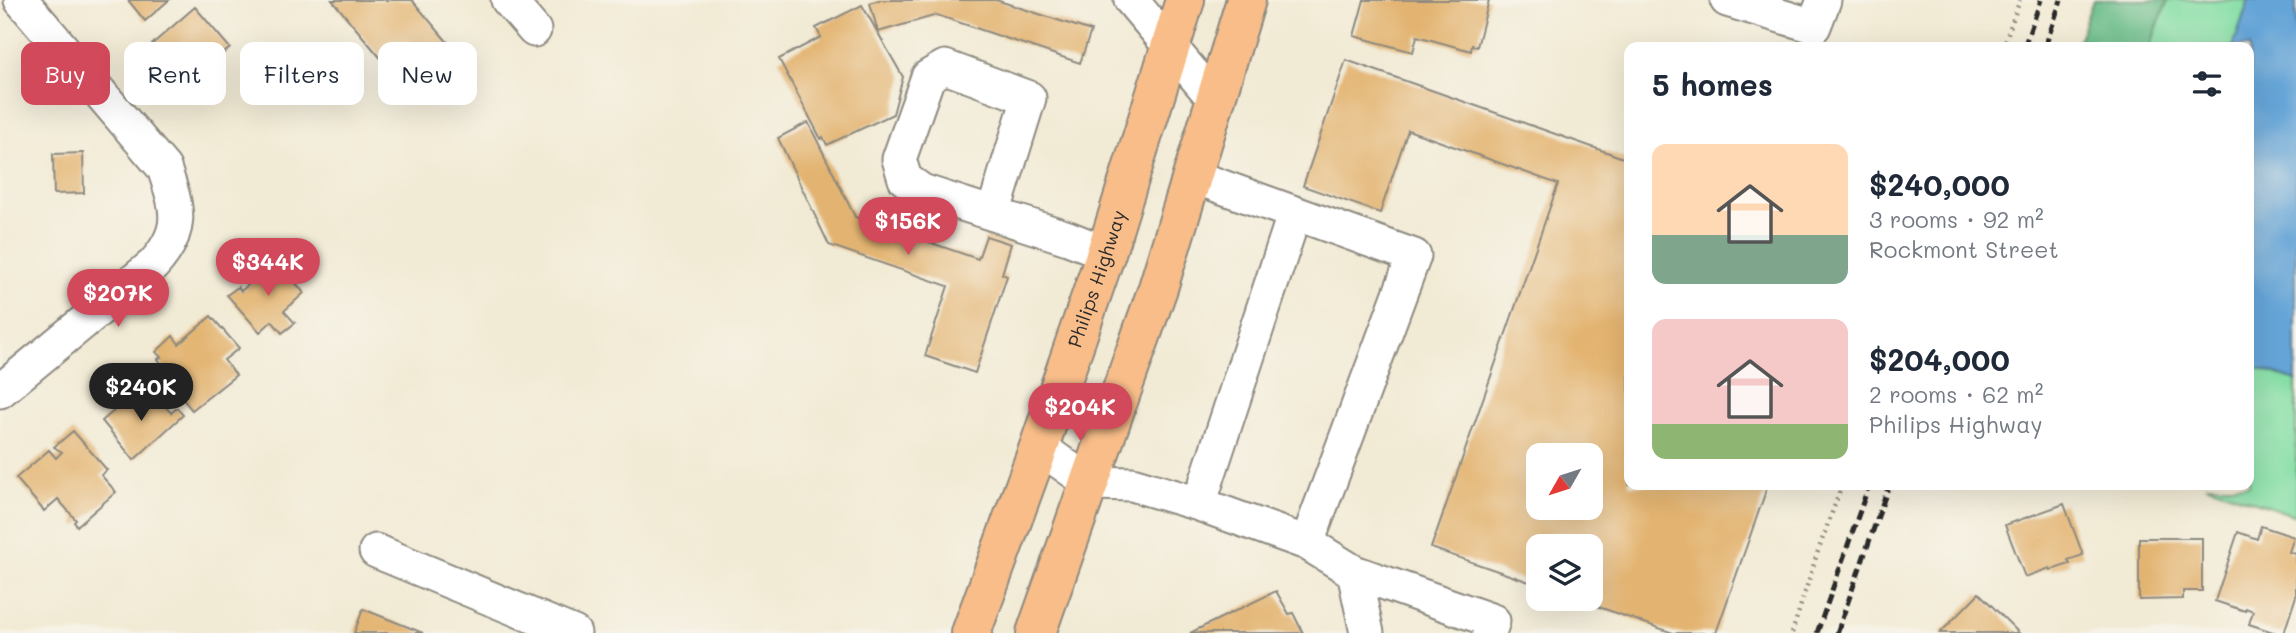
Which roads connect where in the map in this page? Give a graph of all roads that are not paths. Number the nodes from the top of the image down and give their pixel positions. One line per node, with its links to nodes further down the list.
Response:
1 (21, 0): 15 (street)
2 (508, 0): 8 (street)
3 (1131, 0): 9 (street)
4 (1185, 0): 9 (main road, Philips Highway)
5 (1246, 0): 10 (main road)
6 (1727, 0): 7 (street)
7 (1824, 0)
8 (534, 30)
9 (1170, 46): 10 (street); 14 (main road, Philips Highway)
10 (1216, 101): 11 (main road)
11 (1192, 176): 13 (street); 17 (main road)
12 (993, 214): 12 (street); 14 (street)
13 (1294, 215): 18 (street); 19 (street)
14 (1106, 253): 16 (main road, Philips Highway)
15 (0, 391)
16 (1039, 447): 17 (street); 23 (main road, Philips Highway)
17 (1090, 483): 18 (street); 24 (main road)
18 (1199, 504): 19 (street)
19 (1307, 543): 21 (street)
20 (376, 551): 22 (street)
21 (1354, 572): 25 (street); 26 (street)
22 (574, 633)
23 (971, 633)
24 (1035, 633)
25 (1367, 633)
26 (1489, 633)

